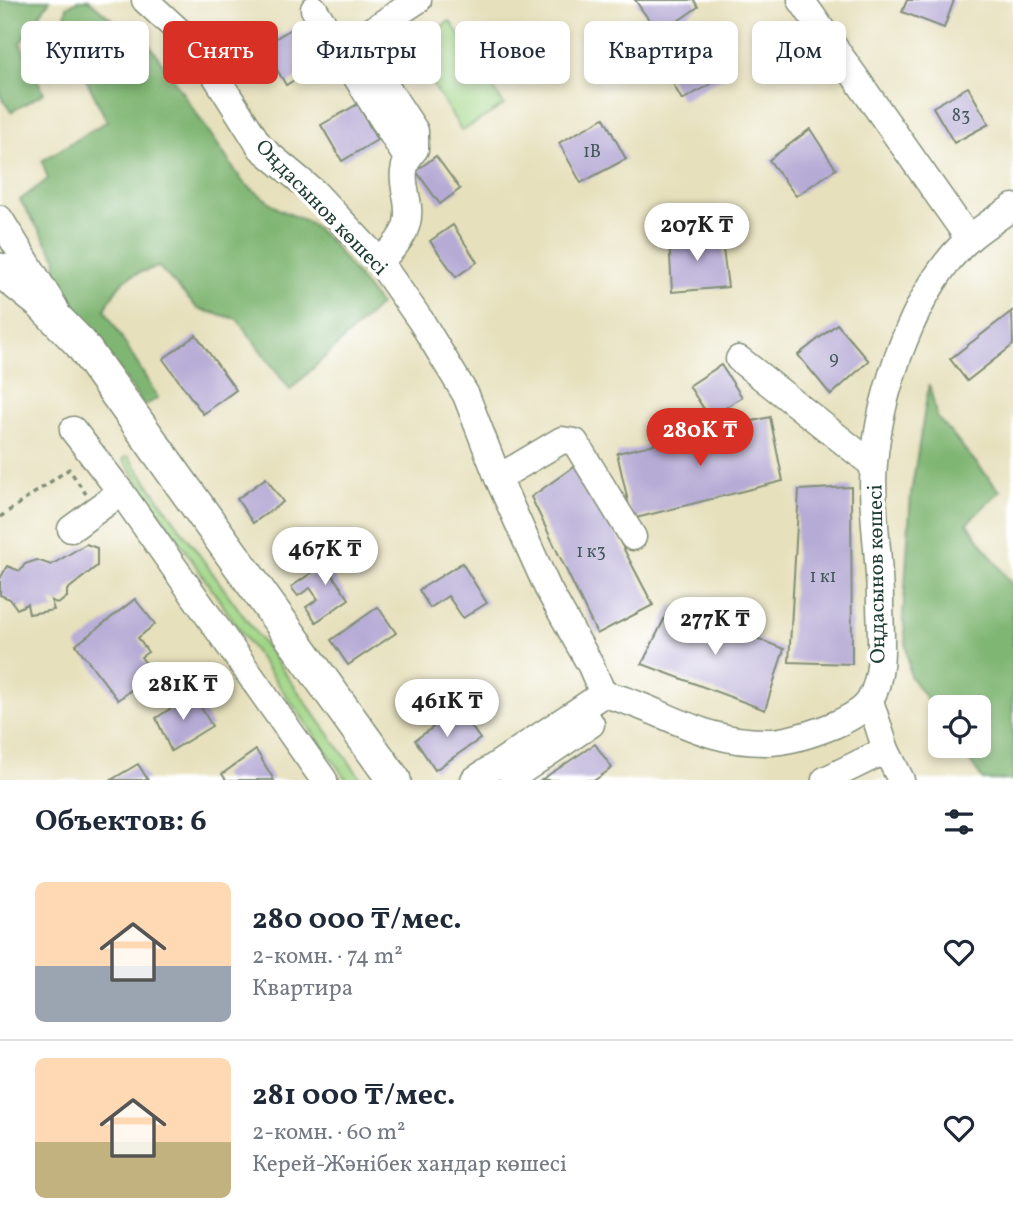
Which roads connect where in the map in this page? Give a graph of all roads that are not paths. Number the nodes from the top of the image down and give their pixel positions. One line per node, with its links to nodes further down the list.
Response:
1 (145, 0): 9 (street, Оңдасынов көшесі)
2 (418, 0): 5 (street)
3 (801, 0): 8 (street)
4 (314, 9): 5 (street)
5 (411, 153): 9 (street)
6 (1013, 207): 8 (street, Оңдасынов көшесі)
7 (1, 229): 11 (street)
8 (969, 239): 14 (street, Оңдасынов көшесі)
9 (379, 261): 15 (street, Оңдасынов көшесі)
10 (0, 270): 11 (main road)
11 (66, 327): 24 (main road)
12 (739, 359): 14 (street)
13 (73, 430): 16 (street)
14 (873, 465): 20 (street, Оңдасынов көшесі)
15 (498, 478): 18 (street); 19 (street, Оңдасынов көшесі)
16 (121, 492): 17 (street); 23 (street)
17 (71, 529)
18 (633, 537)
19 (603, 694): 20 (street); 25 (street)
20 (870, 701): 22 (street)
21 (591, 724): 26 (street)
22 (886, 750): 27 (street); 28 (street)
23 (324, 780)
24 (394, 780)
25 (474, 780)
26 (515, 780)
27 (825, 780)
28 (901, 780)

